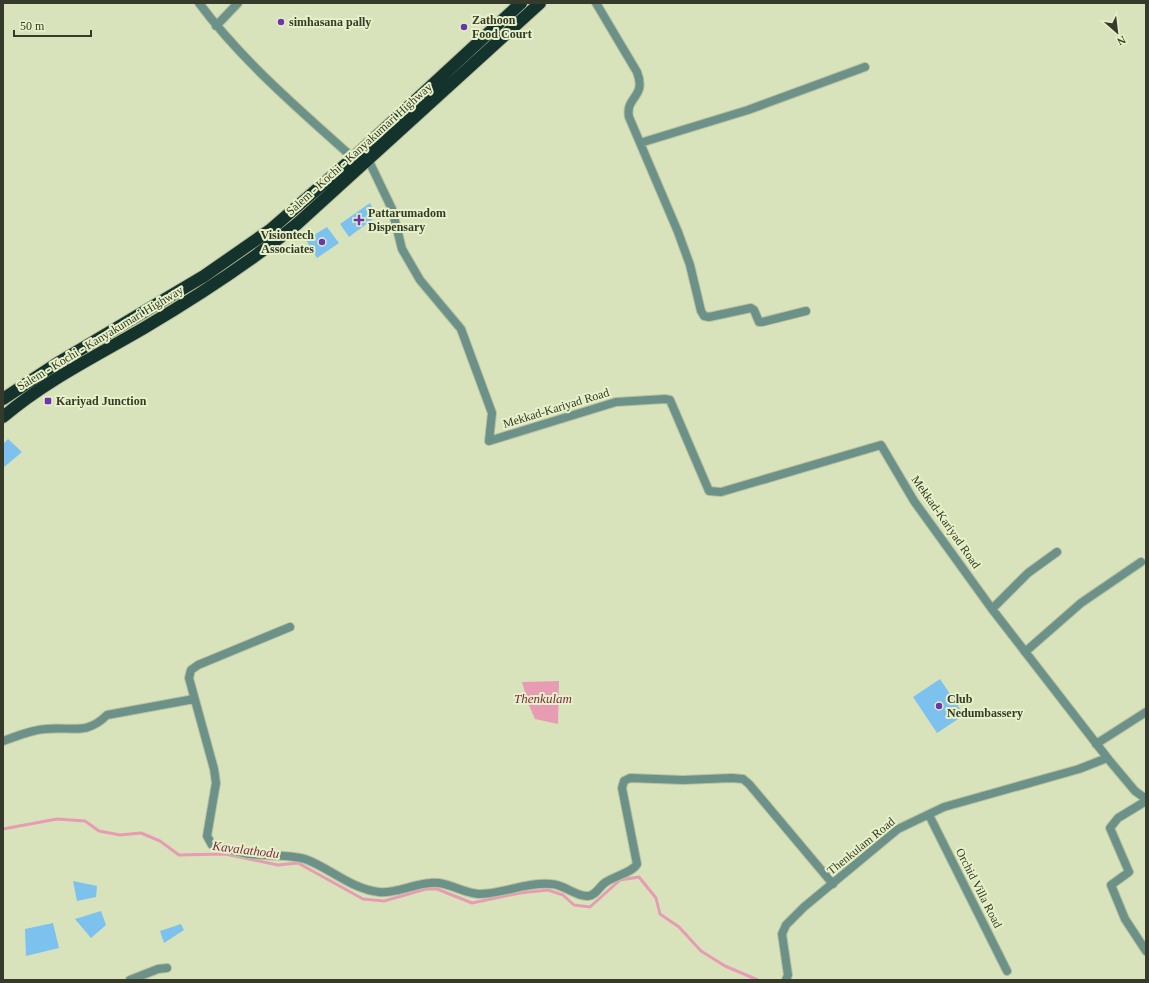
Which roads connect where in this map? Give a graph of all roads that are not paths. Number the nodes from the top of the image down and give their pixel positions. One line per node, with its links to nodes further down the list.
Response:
1 (199, 3): 6 (street)
2 (238, 3): 6 (street)
3 (521, 3): 9 (highway, Salem - Kochi - Kanyakumari Highway)
4 (540, 3): 10 (highway, Salem - Kochi - Kanyakumari Highway)
5 (596, 3): 8 (street)
6 (216, 26): 9 (street)
7 (865, 67): 8 (street)
8 (640, 143): 11 (street)
9 (353, 158): 12 (highway, Salem - Kochi - Kanyakumari Highway)
10 (368, 159): 13 (highway, Salem - Kochi - Kanyakumari Highway); 16 (street, Mekkad-Kariyad Road)
11 (806, 311)
12 (3, 398)
13 (3, 417)
14 (1057, 552): 16 (street)
15 (1141, 562): 18 (street)
16 (992, 609): 18 (street)
17 (290, 627): 19 (street)
18 (1025, 652): 22 (street)
19 (194, 699): 21 (street); 26 (street)
20 (1146, 712): 22 (street)
21 (3, 741)
22 (1096, 744): 23 (street)
23 (1107, 758): 24 (street); 25 (street, Thenkulam Road)
24 (1146, 800): 27 (street)
25 (928, 815): 26 (street, Thenkulam Road); 29 (street, Orchid Villa Road)
26 (833, 884): 31 (street, Thenkulam Road)
27 (1146, 951)
28 (167, 968): 30 (street)
29 (1007, 971)
30 (130, 980)
31 (786, 980)

